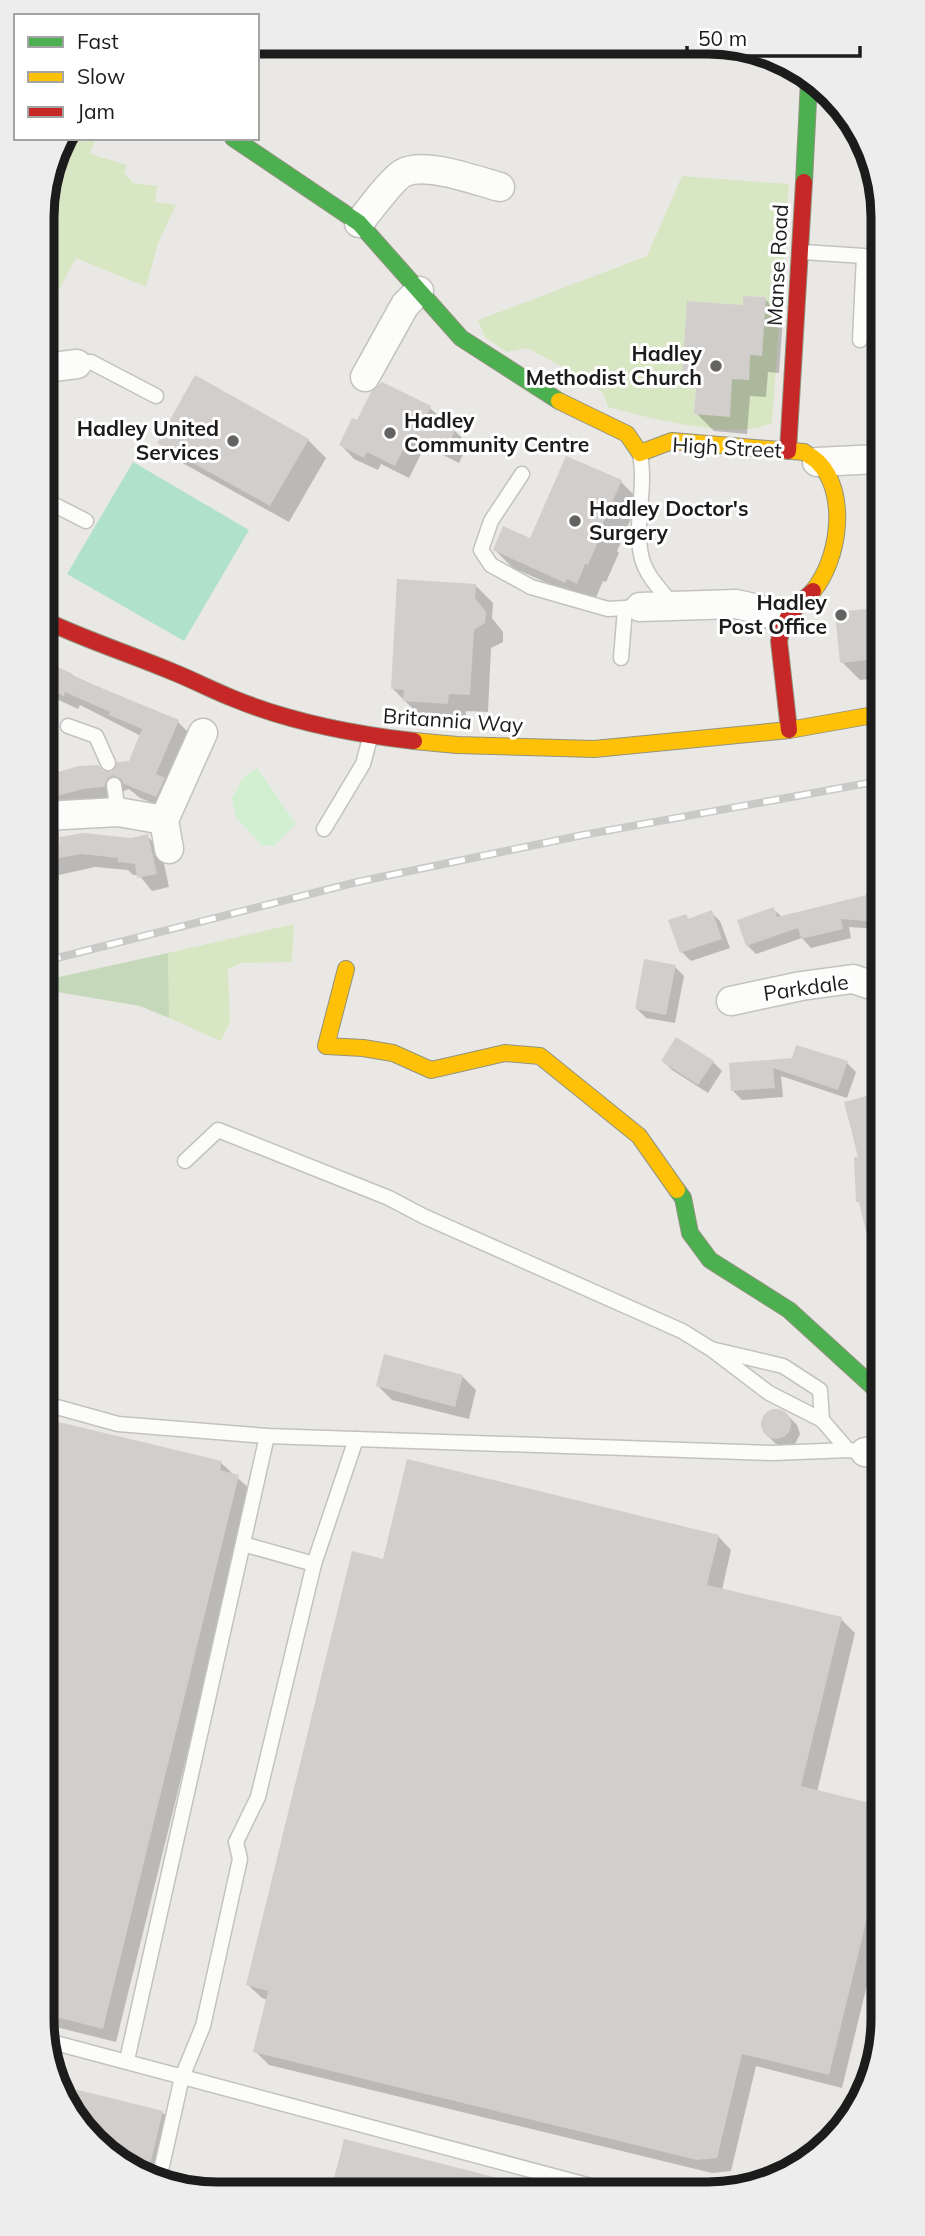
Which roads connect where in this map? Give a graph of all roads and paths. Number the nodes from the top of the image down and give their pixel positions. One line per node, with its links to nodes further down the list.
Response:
1 (808, 89): 5 (street, Manse Road)
2 (236, 140): 4 (street)
3 (500, 187): 4 (street)
4 (359, 223): 6 (street)
5 (801, 252): 7 (lane); 12 (street, Manse Road)
6 (419, 292): 10 (street); 13 (street)
7 (860, 340)
8 (77, 364): 9 (street); 11 (lane)
9 (55, 367)
10 (365, 377)
11 (156, 396)
12 (788, 451): 13 (street, High Street); 15 (street, High Street)
13 (640, 453): 19 (lane)
14 (871, 459): 15 (street)
15 (817, 462): 21 (street)
16 (523, 474): 20 (lane)
17 (55, 505): 18 (lane)
18 (86, 522)
19 (674, 606): 20 (street); 21 (street)
20 (632, 608): 23 (lane)
21 (783, 619): 26 (street)
22 (55, 625): 28 (street, Britannia Way)
23 (621, 658)
24 (871, 715): 26 (street, Britannia Way)
25 (68, 726): 29 (lane)
26 (789, 730): 28 (street, Britannia Way)
27 (203, 733): 31 (street)
28 (371, 736): 32 (lane)
29 (108, 763)
30 (55, 815): 31 (street)
31 (164, 820): 33 (street)
32 (324, 829)
33 (169, 849)
34 (346, 970): 39 (street)
35 (871, 985): 36 (street, Parkdale)
36 (731, 1001)
37 (185, 1161): 38 (lane)
38 (711, 1349): 41 (lane); 41 (lane)
39 (870, 1384)
40 (54, 1407): 42 (lane)
41 (822, 1420): 44 (lane)
42 (267, 1436): 43 (lane); 45 (lane)
43 (356, 1439): 44 (lane); 46 (lane)
44 (865, 1452)
45 (243, 1544): 46 (lane); 48 (lane)
46 (314, 1564): 49 (lane)
47 (57, 2043): 48 (lane)
48 (127, 2060): 49 (lane)
49 (182, 2077): 50 (lane); 51 (lane)
50 (161, 2171)
51 (575, 2182)

